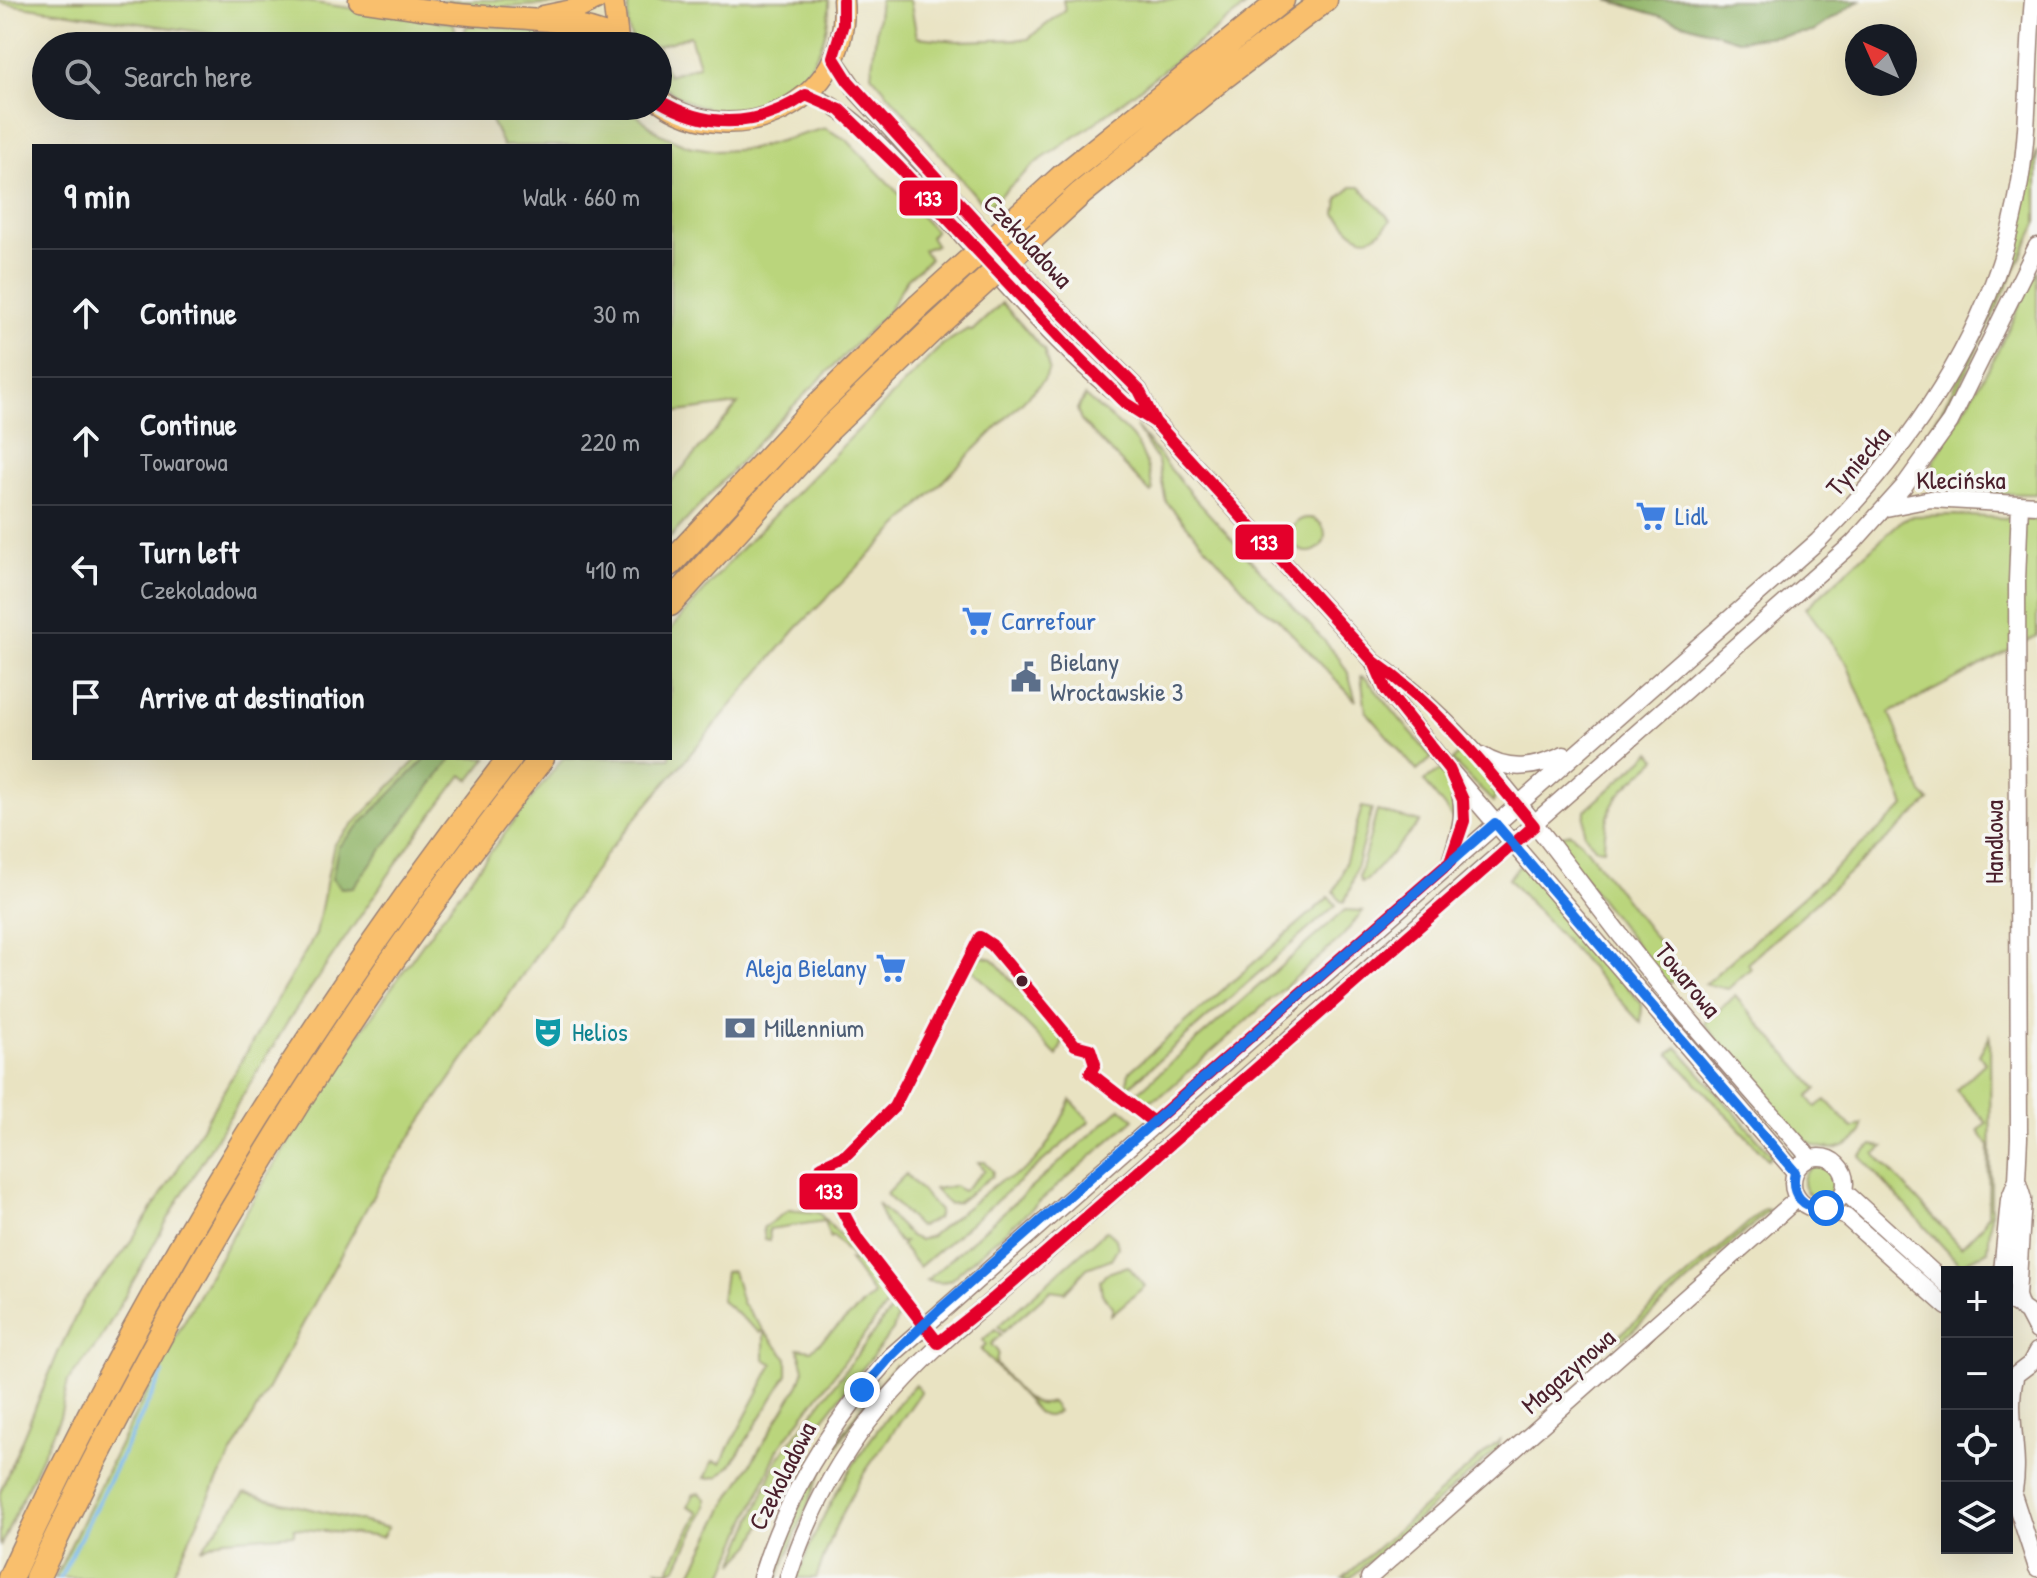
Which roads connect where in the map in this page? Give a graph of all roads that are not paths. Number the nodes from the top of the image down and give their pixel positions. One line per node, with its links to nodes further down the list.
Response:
1 (359, 0): 8 (main road)
2 (596, 0): 8 (main road)
3 (613, 0): 10 (main road)
4 (843, 0): 11 (main road)
5 (1282, 0): 23 (highway, bridge)
6 (1325, 0): 24 (highway, bridge)
7 (2033, 0): 15 (street, Tyniecka)
8 (537, 18): 9 (main road)
9 (599, 32)
10 (617, 32)
11 (833, 57): 12 (main road); 17 (street, Czekoladowa)
12 (806, 95): 13 (main road); 17 (street, Czekoladowa)
13 (672, 107)
14 (2037, 141): 15 (street)
15 (2021, 177): 26 (street, Tyniecka)
16 (2037, 246): 18 (street, Tyniecka)
17 (1155, 422): 25 (street, Czekoladowa)
18 (1915, 472): 19 (street); 22 (street, Tyniecka)
19 (1931, 499): 20 (street, Klecińska); 22 (street, Klecińska)
20 (2020, 504): 21 (street, Klecińska); 38 (street, Handlowa)
21 (2037, 505)
22 (1886, 508): 33 (street, Tyniecka)
23 (672, 562)
24 (672, 602)
25 (1374, 662): 27 (street, Czekoladowa); 30 (street, Czekoladowa)
26 (1581, 748): 27 (street); 31 (street, Tyniecka)
27 (1471, 749): 31 (street, Czekoladowa)
28 (508, 760): 53 (highway)
29 (540, 760): 54 (highway)
30 (1449, 769): 32 (street, Czekoladowa); 35 (street)
31 (1516, 805): 32 (street, Tyniecka); 33 (street, Czekoladowa)
32 (1495, 823): 34 (street, Czekoladowa); 35 (street, Czekoladowa)
33 (1534, 826): 34 (street, Czekoladowa); 36 (street, Towarowa)
34 (1513, 844): 37 (street, Towarowa); 56 (street, Czekoladowa)
35 (1450, 862): 55 (street, Czekoladowa)
36 (1810, 1158): 37 (street); 39 (street)
37 (1795, 1172): 40 (street)
38 (2017, 1180): 42 (street, Handlowa); 45 (street, Handlowa)
39 (1844, 1191): 41 (street); 43 (street)
40 (1798, 1198): 41 (street); 57 (street, Magazynowa)
41 (1826, 1208): 44 (street)
42 (2003, 1266)
43 (1941, 1280)
44 (1941, 1302)
45 (2014, 1303): 46 (street)
46 (2037, 1331)
47 (2037, 1351): 48 (street)
48 (2013, 1377)
49 (2012, 1410): 50 (street)
50 (2012, 1482)
51 (2013, 1490): 52 (street)
52 (2037, 1568)
53 (10, 1578)
54 (37, 1578)
55 (761, 1578)
56 (788, 1578)
57 (1369, 1578)

